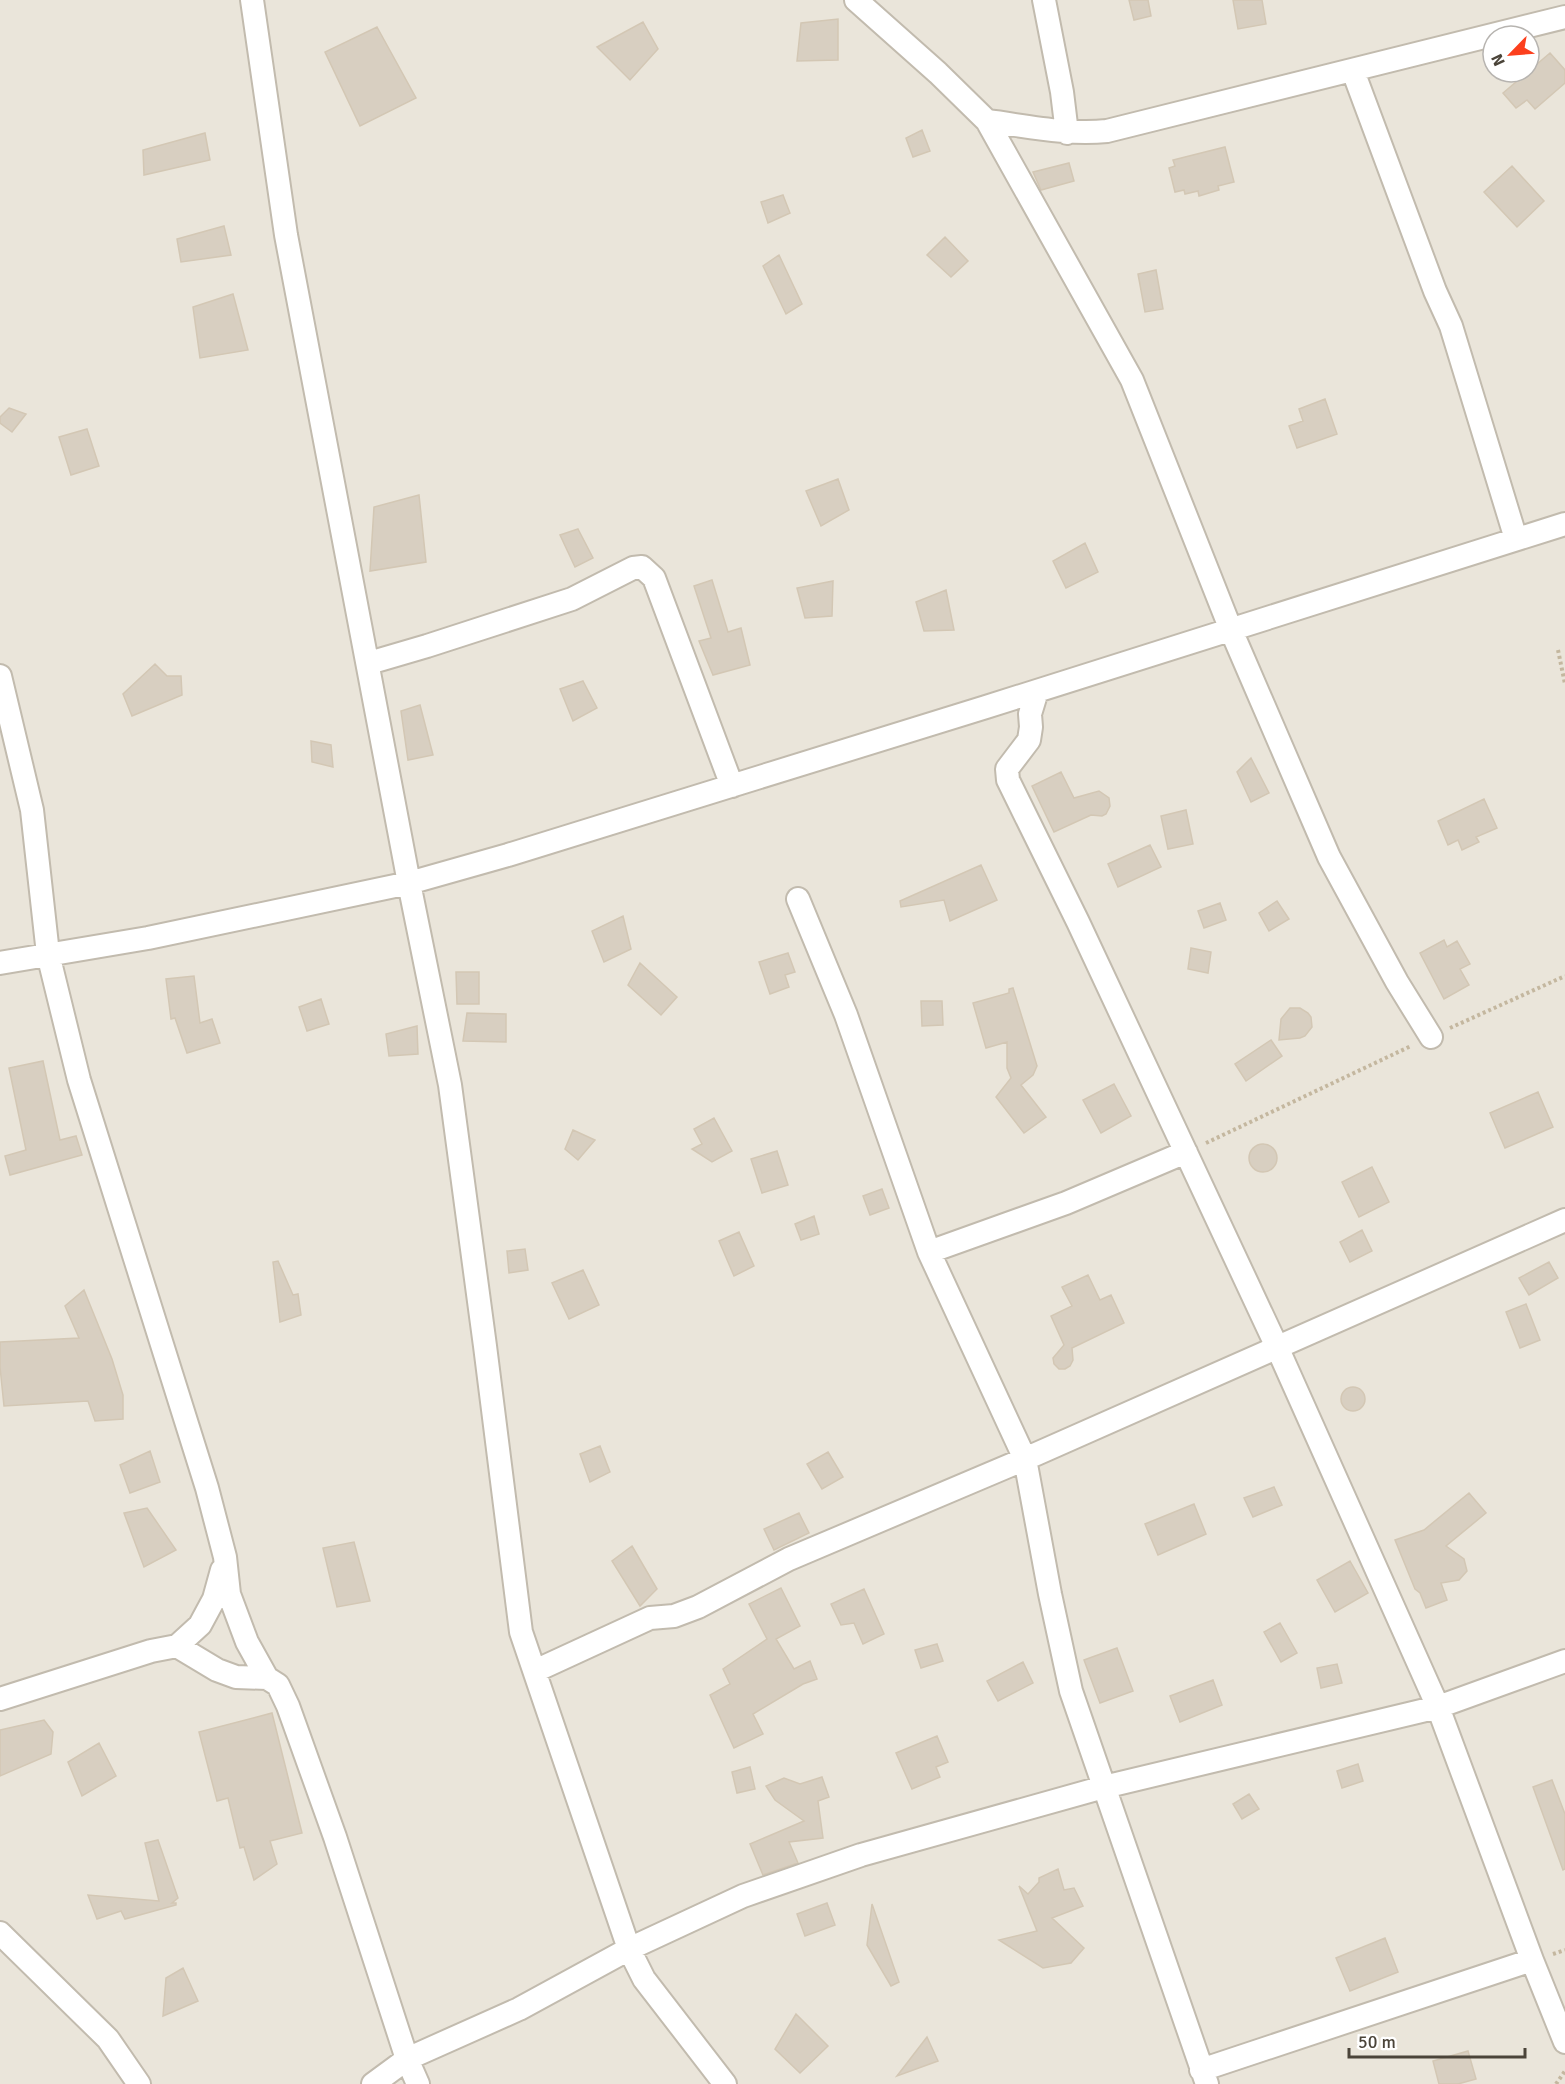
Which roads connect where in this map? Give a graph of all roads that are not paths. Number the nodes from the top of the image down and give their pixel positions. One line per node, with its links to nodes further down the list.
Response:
1 (252, 0): 11 (street)
2 (856, 0): 6 (street)
3 (1044, 0): 7 (street)
4 (1565, 17): 5 (street)
5 (1353, 71): 7 (street); 9 (street)
6 (987, 121): 7 (street); 10 (street)
7 (1067, 133)
8 (1565, 524): 9 (street)
9 (1516, 539): 10 (street)
10 (1231, 630): 13 (street); 19 (street)
11 (369, 663): 14 (street); 15 (street)
12 (0, 676): 17 (street)
13 (1037, 691): 14 (street); 20 (street)
14 (732, 786): 15 (street)
15 (409, 883): 17 (street); 28 (street)
16 (798, 899): 22 (street)
17 (48, 954): 18 (street); 25 (street)
18 (0, 963)
19 (1431, 1037)
20 (1186, 1152): 22 (street); 23 (street)
21 (1565, 1220): 23 (street)
22 (929, 1252): 24 (street)
23 (1278, 1347): 24 (street); 31 (street)
24 (1025, 1459): 28 (street); 32 (street)
25 (225, 1557): 26 (street); 29 (street)
26 (177, 1646): 29 (street); 30 (street)
27 (1565, 1660): 31 (street)
28 (535, 1671): 34 (street)
29 (267, 1678): 37 (street)
30 (0, 1699)
31 (1438, 1707): 32 (street); 35 (street)
32 (1104, 1787): 34 (street); 38 (street)
33 (0, 1934): 39 (street)
34 (629, 1948): 37 (street); 42 (street)
35 (1532, 1960): 36 (street); 38 (street)
36 (1565, 2042)
37 (407, 2059): 40 (street); 41 (street)
38 (1204, 2077)
39 (140, 2084)
40 (373, 2084)
41 (418, 2084)
42 (725, 2084)

